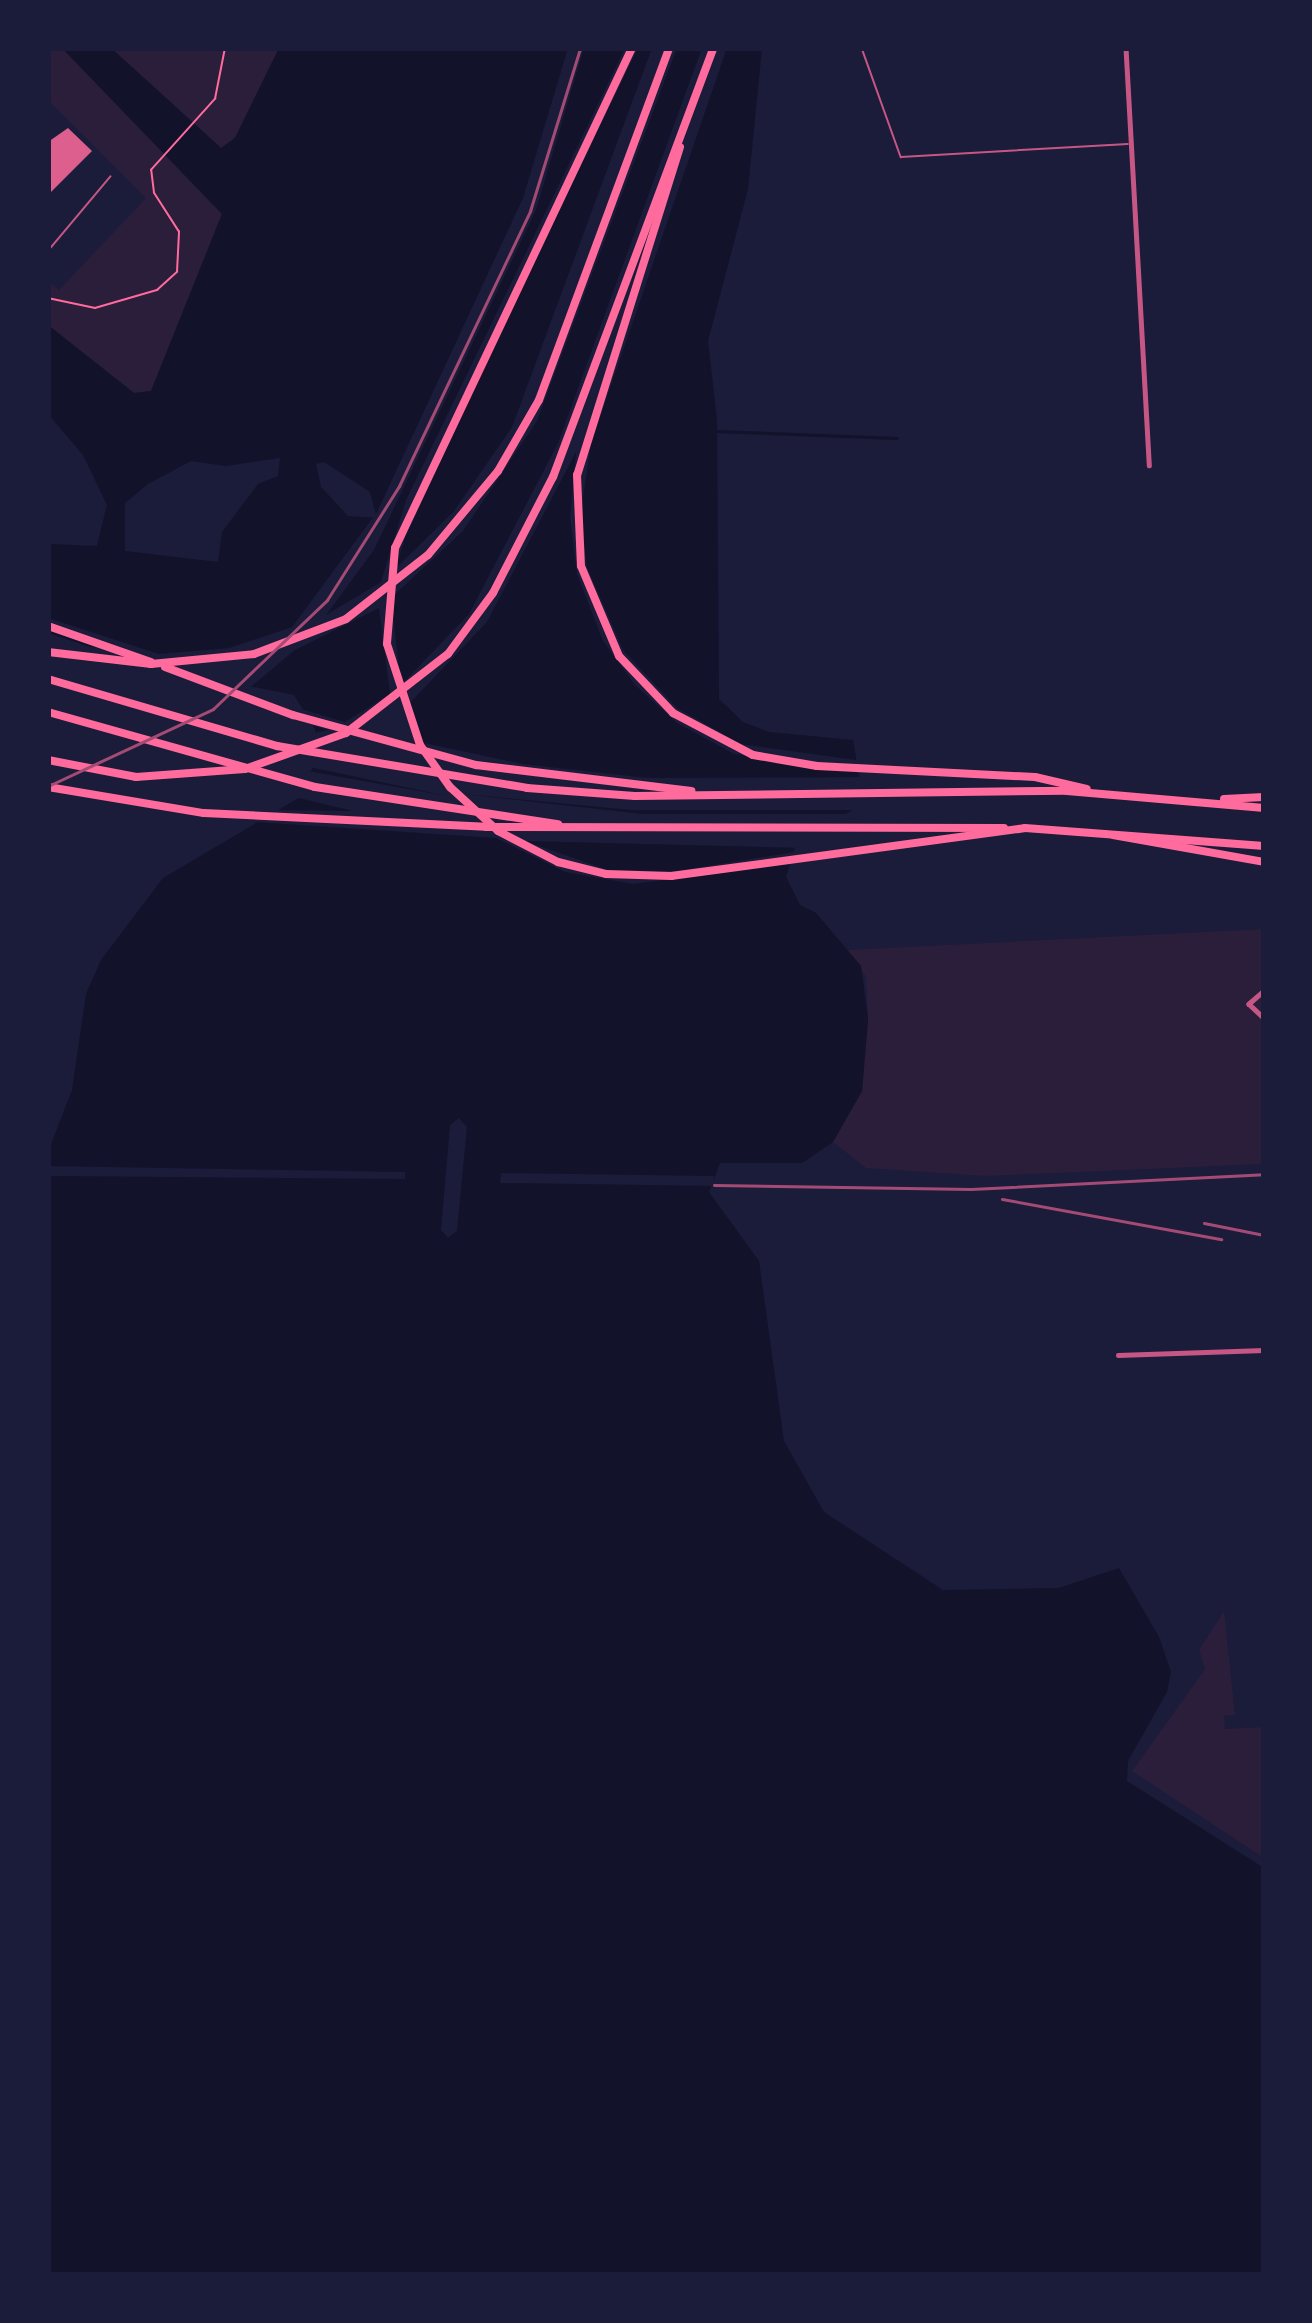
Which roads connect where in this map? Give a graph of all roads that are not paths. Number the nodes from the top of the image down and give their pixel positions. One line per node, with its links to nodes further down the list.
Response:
1 (632, 48): 22 (highway)
2 (669, 48): 12 (highway)
3 (712, 48): 6 (highway)
4 (862, 48): 7 (lane)
5 (1126, 48): 7 (street)
6 (690, 111): 15 (highway); 17 (highway)
7 (1130, 144): 10 (street)
8 (110, 178): 9 (lane)
9 (48, 251)
10 (1149, 465)
11 (48, 626): 18 (highway)
12 (48, 652)
13 (48, 679): 18 (highway)
14 (48, 712): 23 (highway)
15 (48, 760)
16 (48, 787): 23 (highway)
17 (1106, 793): 18 (highway); 20 (highway)
18 (740, 796)
19 (1264, 796): 20 (highway)
20 (1204, 801): 21 (highway)
21 (1264, 808)
22 (1024, 828): 23 (highway); 24 (highway)
23 (602, 829)
24 (1095, 830): 25 (highway); 26 (highway)
25 (1264, 846)
26 (1264, 862)
27 (1264, 991): 28 (street)
28 (1264, 1018)
29 (1264, 1349): 30 (street)
30 (1118, 1355)

